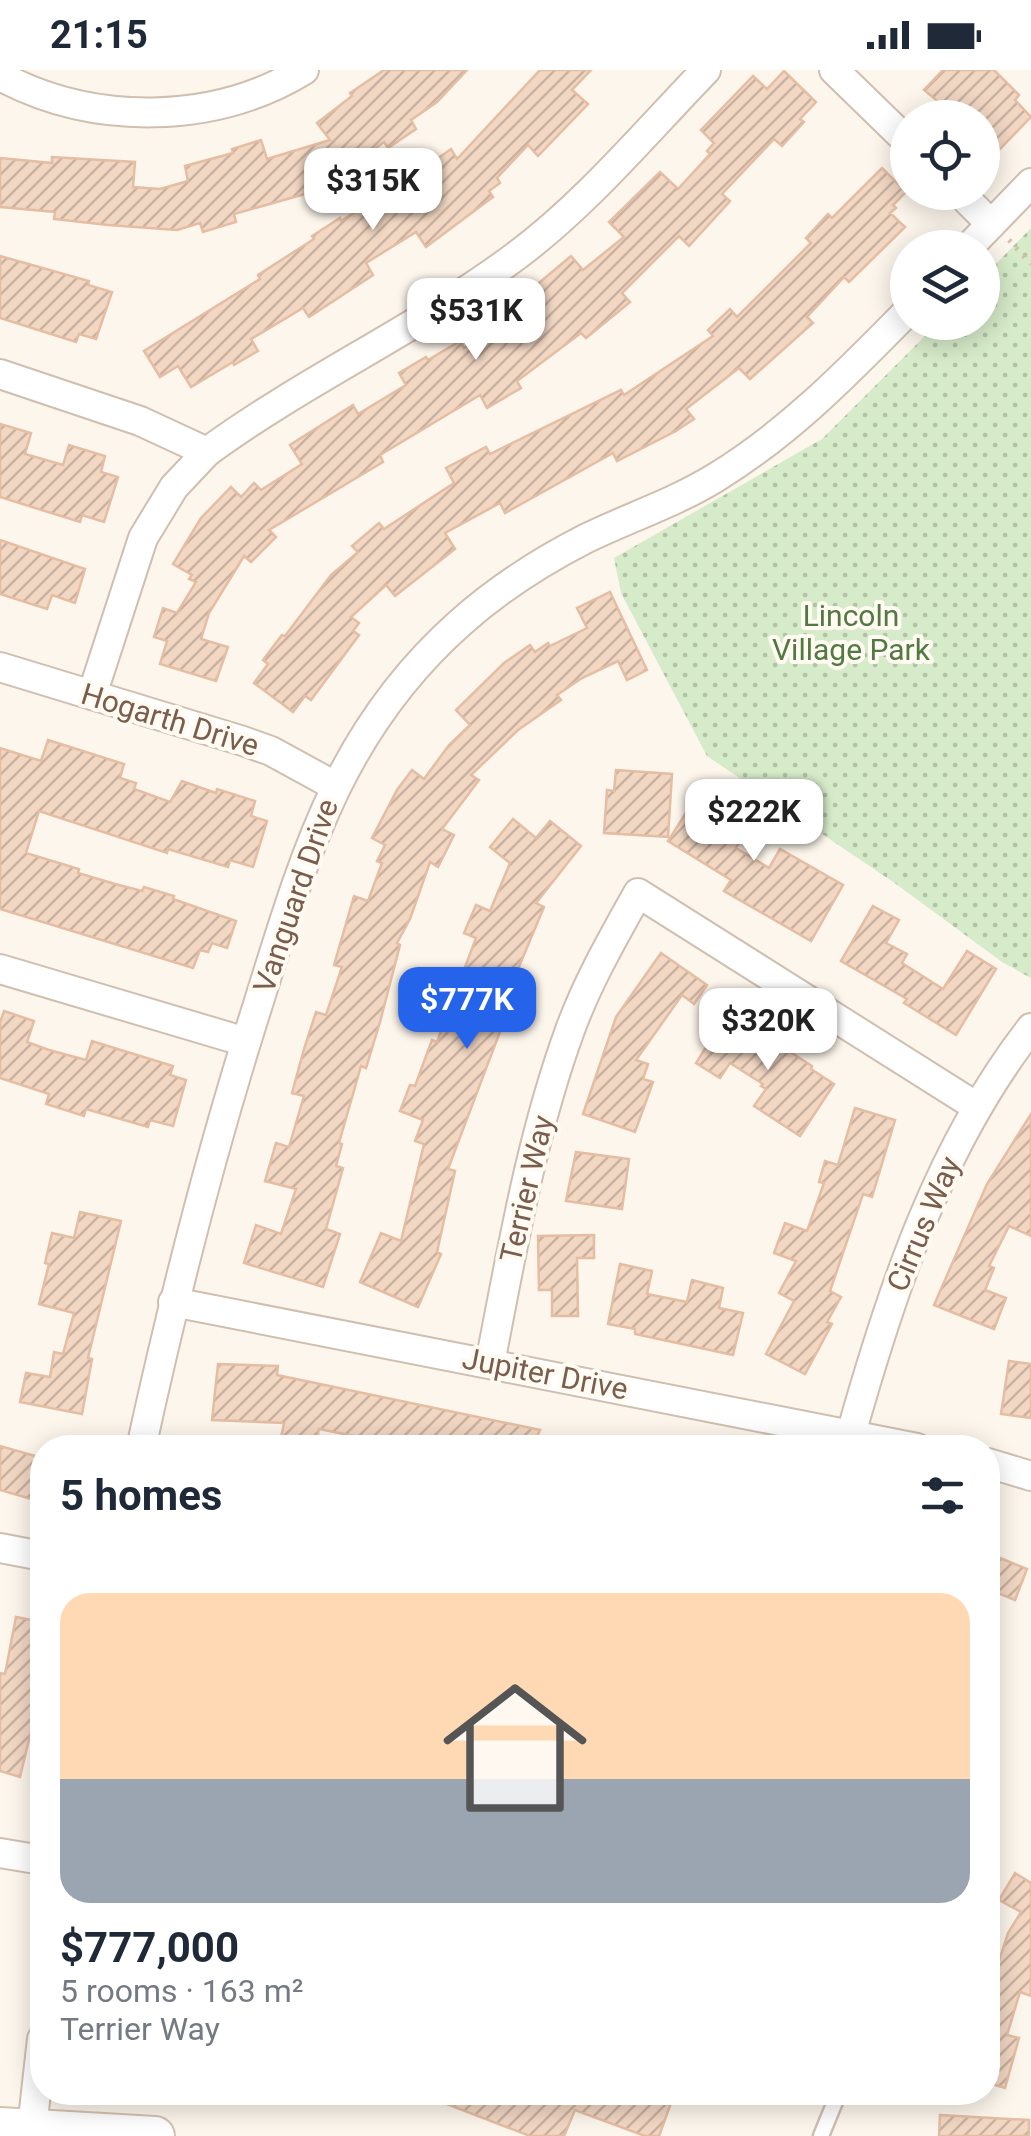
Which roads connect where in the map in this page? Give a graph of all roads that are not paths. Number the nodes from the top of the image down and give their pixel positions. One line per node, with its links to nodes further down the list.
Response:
1 (304, 70): 4 (street)
2 (706, 70): 12 (street)
3 (834, 70): 5 (street)
4 (0, 76)
5 (890, 124)
6 (1031, 183): 8 (street)
7 (977, 210): 8 (street)
8 (991, 224): 9 (street)
9 (985, 230)
10 (890, 329): 15 (street, Vanguard Drive)
11 (0, 374): 12 (street)
12 (207, 452): 14 (street)
13 (0, 667): 14 (street, Hogarth Drive)
14 (92, 695): 15 (street, Hogarth Drive)
15 (334, 786): 18 (street, Vanguard Drive)
16 (0, 969): 18 (street)
17 (1031, 1028): 19 (street, Cirrus Way)
18 (246, 1042): 20 (street, Vanguard Drive)
19 (977, 1107): 21 (street, Terrier Way); 22 (street, Cirrus Way)
20 (173, 1302): 21 (street, Jupiter Drive); 23 (street, Vanguard Drive)
21 (490, 1364): 22 (street, Jupiter Drive)
22 (851, 1434): 24 (street, Jupiter Drive)
23 (144, 1435)
24 (856, 1435)
25 (1000, 1467): 26 (street)
26 (1031, 1476)
27 (0, 1548): 28 (street)
28 (30, 1554)
29 (0, 1853): 30 (street)
30 (30, 1858)
31 (30, 2080): 33 (street)
32 (834, 2105): 35 (lane)
33 (16, 2128): 34 (street)
34 (155, 2136)
35 (821, 2136)

